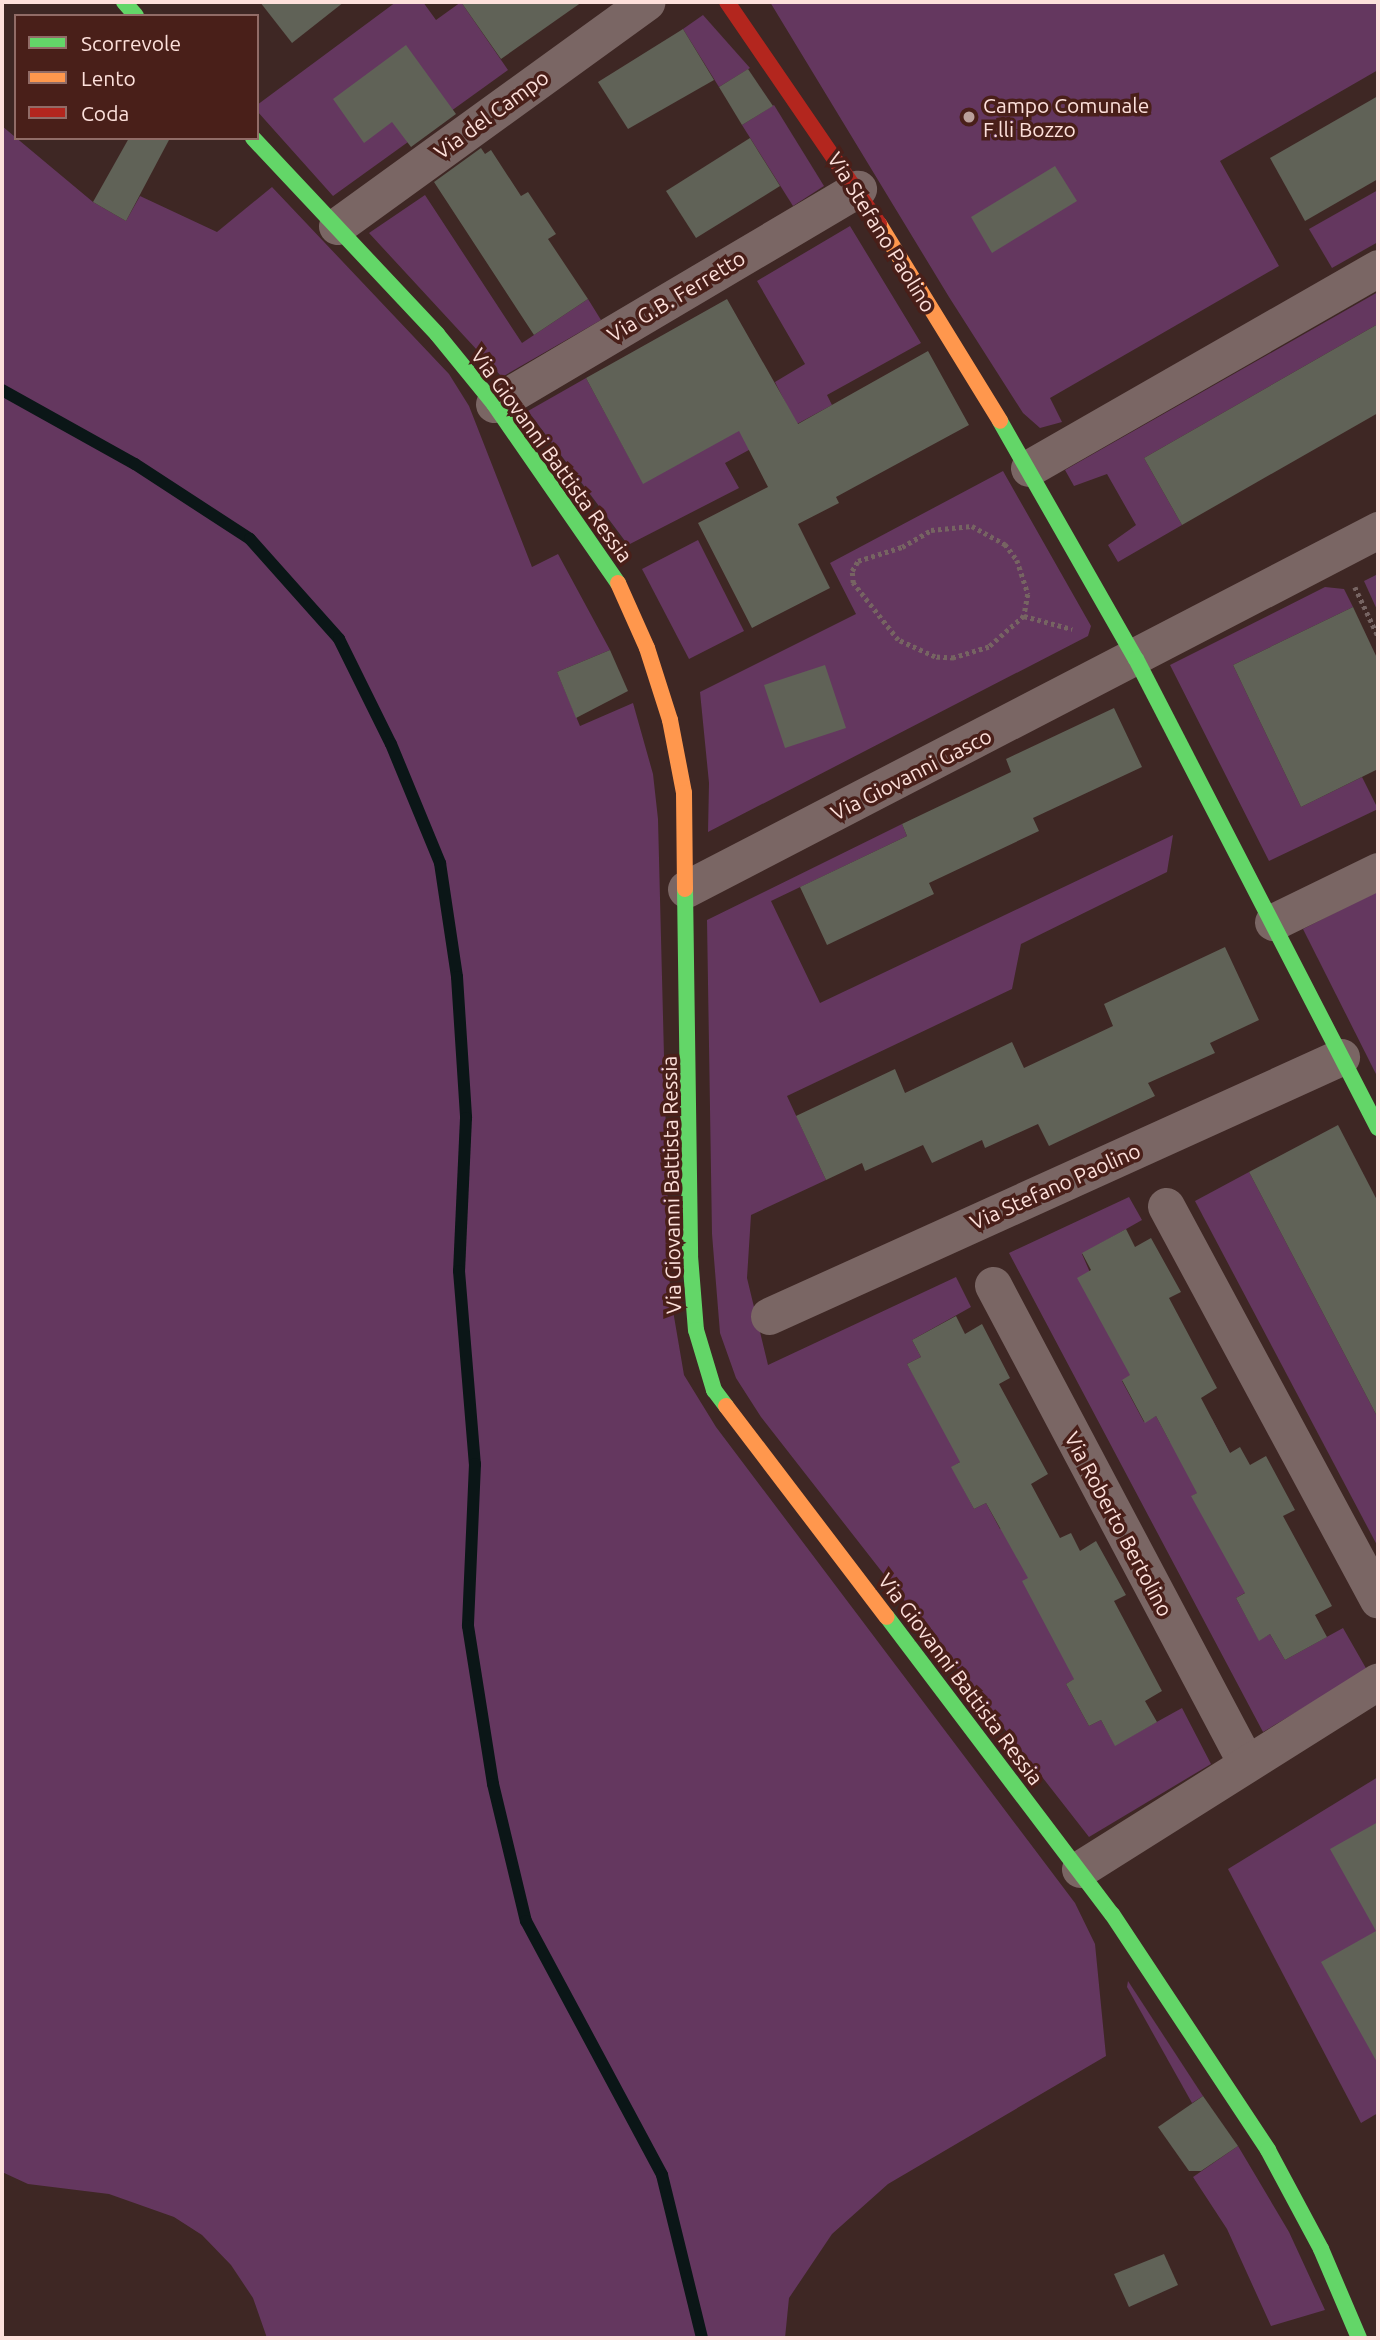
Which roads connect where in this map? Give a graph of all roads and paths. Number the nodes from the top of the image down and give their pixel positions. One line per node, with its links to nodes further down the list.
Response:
1 (646, 2): 5 (street, Via del Campo)
2 (727, 2): 4 (street, Via Stefano Paolino)
3 (255, 140): 5 (street, Via Giovanni Battista Ressia)
4 (858, 189): 7 (street, Via G.B. Ferretto); 8 (street, Via Stefano Paolino)
5 (337, 226): 7 (street, Via Giovanni Battista Ressia)
6 (1378, 268): 8 (street)
7 (494, 404): 16 (street, Via Giovanni Battista Ressia)
8 (1029, 468): 11 (street, Via Stefano Paolino)
9 (1378, 530): 10 (street)
10 (1338, 551): 13 (path); 14 (street)
11 (1111, 615): 12 (path); 14 (street, Via Stefano Paolino)
12 (1024, 616): 12 (path)
13 (1378, 636)
14 (1136, 659): 16 (street, Via Giovanni Gasco); 17 (street, Via Stefano Paolino)
15 (1378, 871): 17 (street)
16 (687, 889): 26 (street, Via Giovanni Battista Ressia)
17 (1273, 922): 18 (street, Via Stefano Paolino)
18 (1341, 1056): 19 (street, Via Stefano Paolino); 22 (street, Via Stefano Paolino)
19 (1378, 1128)
20 (1166, 1206): 23 (street)
21 (993, 1285): 25 (street, Via Roberto Bertolino)
22 (769, 1316)
23 (1378, 1600)
24 (1378, 1681): 25 (street)
25 (1246, 1763): 26 (street)
26 (1080, 1868): 27 (street, Via Giovanni Battista Ressia)
27 (1359, 2338)

